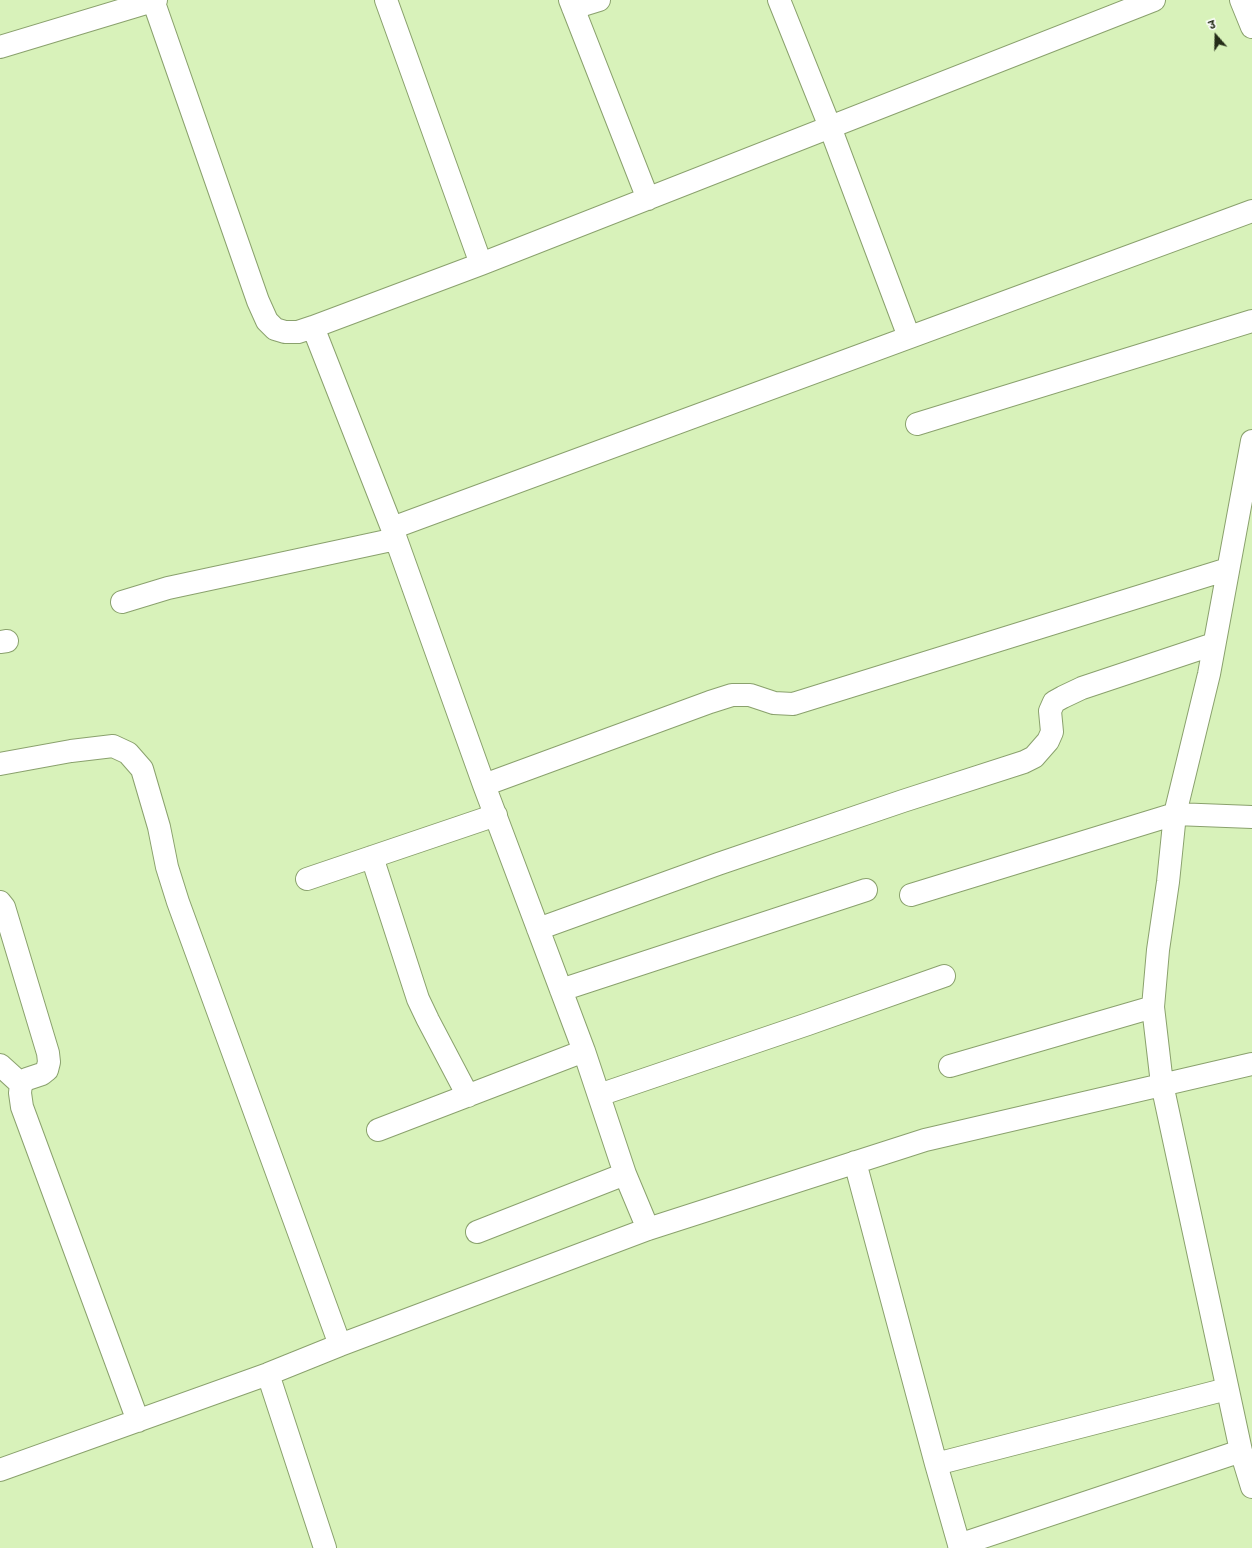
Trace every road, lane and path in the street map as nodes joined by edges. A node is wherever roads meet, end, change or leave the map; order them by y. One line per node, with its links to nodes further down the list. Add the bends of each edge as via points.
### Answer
1 (154, 0): 9 (street); 15 (street, via 267,321 275,329 285,332 298,332)
2 (386, 0): 13 (street)
3 (599, 0): 7 (street)
4 (1154, 0): 10 (street)
5 (1241, 0): 8 (street)
6 (787, 2): 10 (street)
7 (572, 4): 11 (street)
8 (1252, 27)
9 (0, 47)
10 (830, 127): 11 (street); 16 (street)
11 (648, 199): 13 (street)
12 (1252, 211): 16 (street)
13 (481, 264): 15 (street)
14 (1252, 321): 17 (street)
15 (313, 327): 19 (street)
16 (909, 338): 19 (street)
17 (917, 424)
18 (1252, 441): 20 (street)
19 (394, 534): 21 (street); 24 (street)
20 (1228, 569): 22 (street); 24 (street, via 792,704 774,703 750,695 732,695)
21 (122, 602)
22 (1214, 644): 26 (street); 33 (street, via 1082,688 1054,702 1050,711 1052,732 1048,741 1034,757 1024,762 718,864)
23 (0, 764): 50 (street, via 112,746 128,753 142,769 178,902)
24 (484, 785): 25 (street)
25 (496, 814): 28 (street); 33 (street)
26 (1175, 814): 27 (street); 31 (street); 36 (street)
27 (1252, 817)
28 (372, 857): 29 (street); 44 (street, via 418,999)
29 (307, 879)
30 (866, 890): 35 (street)
31 (911, 895)
32 (0, 902): 41 (street, via 4,907 48,1053 47,1070 26,1079)
33 (538, 929): 35 (street)
34 (944, 976): 43 (street)
35 (561, 990): 37 (street)
36 (1153, 1007): 40 (street); 42 (street)
37 (584, 1051): 43 (street); 44 (street)
38 (1252, 1064): 42 (street)
39 (0, 1065): 41 (street)
40 (950, 1066)
41 (21, 1084): 53 (street, via 22,1107)
42 (1162, 1084): 46 (street, via 925,1140); 52 (street)
43 (599, 1095): 47 (street)
44 (468, 1096): 45 (street)
45 (378, 1130)
46 (855, 1162): 48 (street); 55 (street)
47 (625, 1174): 48 (street); 49 (street)
48 (648, 1229): 50 (street)
49 (477, 1232)
50 (340, 1345): 51 (street)
51 (268, 1374): 53 (street); 59 (street)
52 (1227, 1389): 54 (street); 55 (street)
53 (138, 1421): 56 (street)
54 (1241, 1451): 57 (street); 58 (street)
55 (936, 1464): 58 (street)
56 (0, 1470)
57 (1252, 1487)
58 (960, 1547)
59 (325, 1548)

